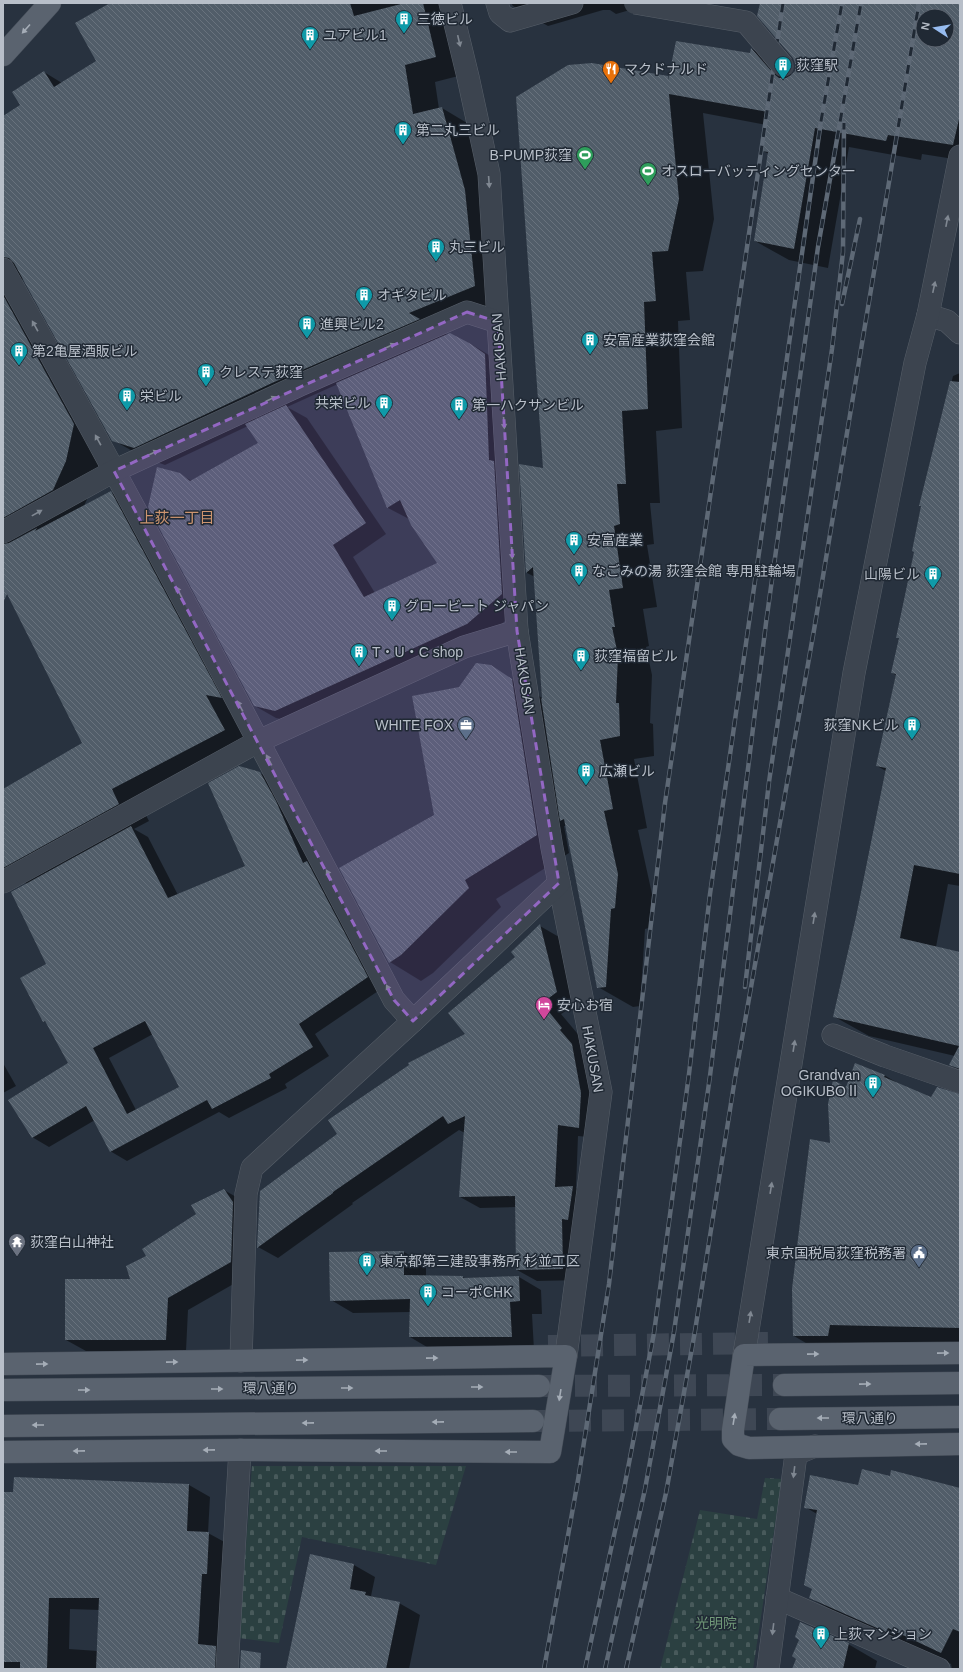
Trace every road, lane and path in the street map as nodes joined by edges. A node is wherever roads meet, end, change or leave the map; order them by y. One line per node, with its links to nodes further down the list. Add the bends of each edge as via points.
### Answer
1 (50, 3): 7 (main road, one-way to 7)
2 (450, 3): 12 (street, HAKUSAN, one-way to 12, via 489,174)
3 (497, 3): 5 (street, via 500,13 510,21)
4 (635, 3): 6 (street, bridge)
5 (552, 6)
6 (710, 9): 8 (street, bridge, via 746,22)
7 (3, 55)
8 (783, 66)
9 (960, 156): 11 (street, one-way to 9)
10 (3, 269): 14 (street, one-way to 10)
11 (928, 315): 13 (street, via 948,321); 24 (street, one-way to 11, via 854,673 915,363)
12 (498, 322): 14 (street, one-way to 12, via 300,385 467,312); 16 (street, HAKUSAN, one-way to 16)
13 (960, 333)
14 (114, 471): 15 (street, one-way to 14); 17 (street, one-way to 14)
15 (3, 532)
16 (517, 632): 17 (street, via 464,647); 19 (street, HAKUSAN)
17 (259, 741): 18 (street); 20 (street, one-way to 17, via 394,1000)
18 (3, 882)
19 (559, 883): 20 (street); 25 (street, HAKUSAN, via 601,1092)
20 (413, 1021): 26 (street, via 252,1168 246,1194)
21 (833, 1035): 22 (street)
22 (960, 1082)
23 (960, 1353): 24 (main road, one-way to 23)
24 (744, 1355): 37 (main road, one-way to 24, via 749,1448 739,1445 733,1439)
25 (566, 1356): 26 (main road, one-way to 25); 38 (main road, one-way to 38, via 550,1452)
26 (241, 1361): 27 (main road, one-way to 26)
27 (3, 1364)
28 (960, 1383): 29 (main road, one-way to 28)
29 (784, 1385)
30 (539, 1386): 31 (main road, 環八通り, one-way to 30)
31 (3, 1390)
32 (960, 1417): 33 (main road, 環八通り, one-way to 33)
33 (780, 1419)
34 (533, 1421): 35 (main road, one-way to 35)
35 (3, 1426)
36 (960, 1444): 37 (main road, one-way to 37)
37 (815, 1446): 40 (street, one-way to 40, via 796,1454)
38 (240, 1450): 39 (main road, one-way to 39); 41 (street)
39 (3, 1452)
40 (777, 1598): 42 (street, one-way to 42); 43 (street)
41 (227, 1669)
42 (768, 1669)
43 (939, 1669)

